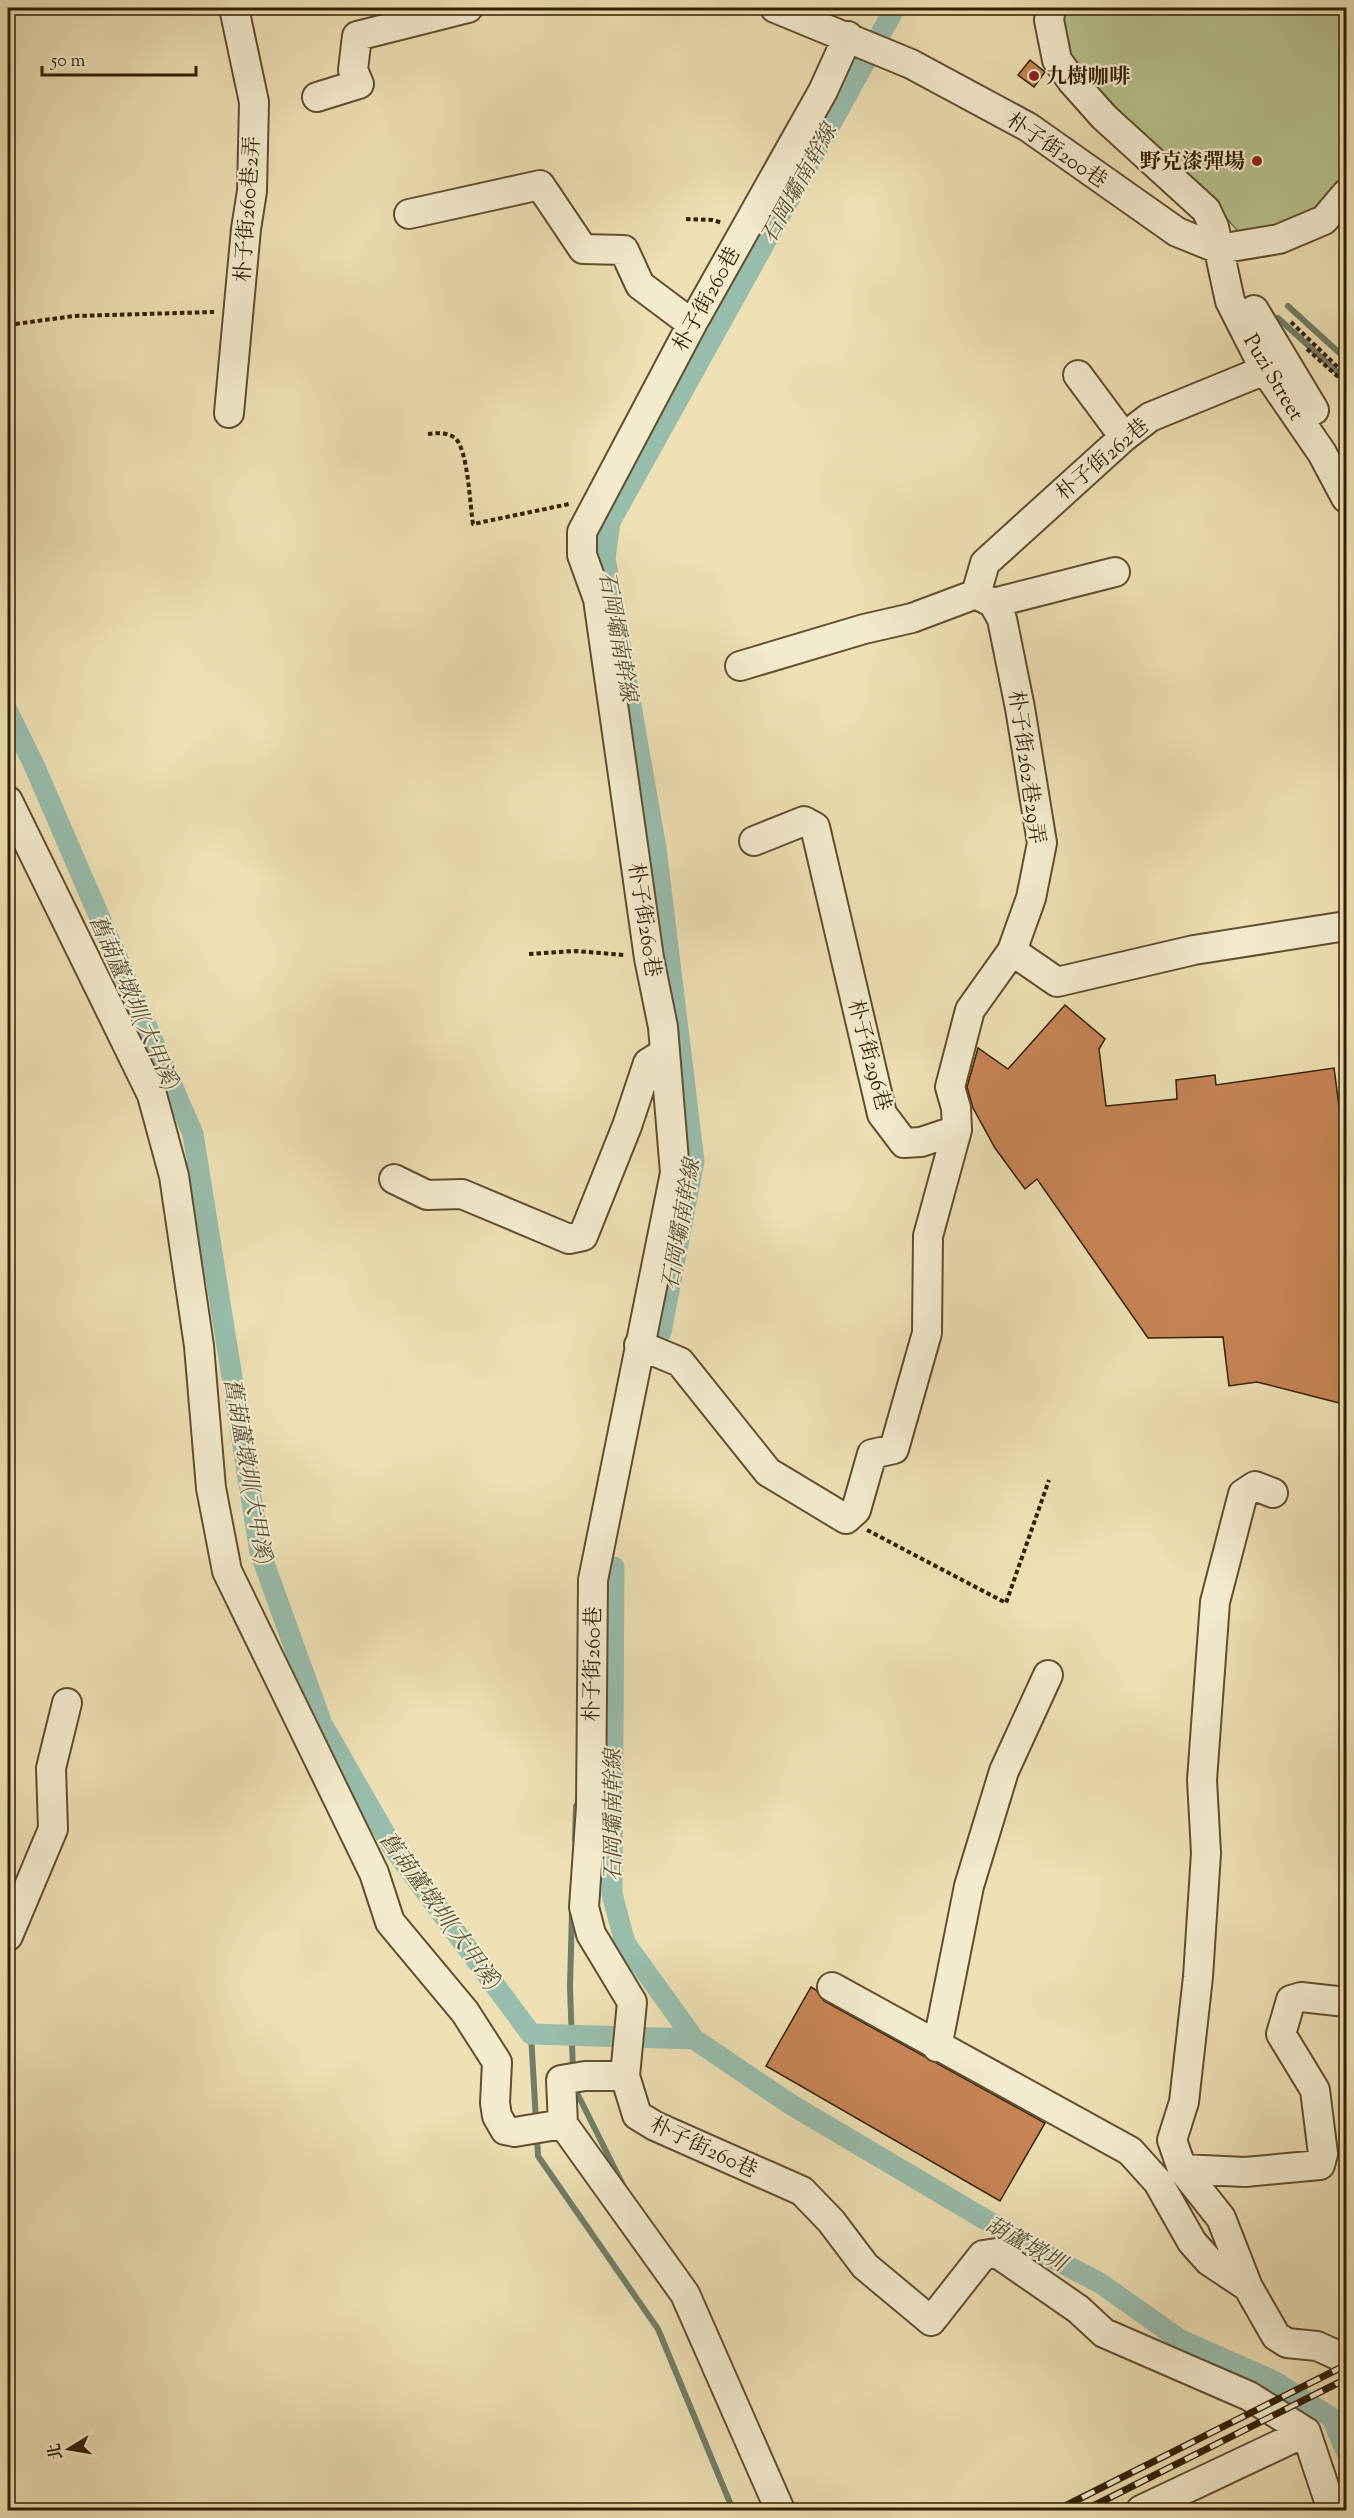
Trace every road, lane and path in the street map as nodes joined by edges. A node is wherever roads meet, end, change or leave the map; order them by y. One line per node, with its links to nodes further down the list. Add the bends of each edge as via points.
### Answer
1 (234, 8): 12 (street, 朴子街260巷2弄, via 254,102 252,191)
2 (468, 8): 6 (street, via 357,36 353,70 359,84)
3 (775, 8): 5 (street, 朴子街200巷)
4 (1051, 8): 11 (street, Puzi Street, via 1049,20 1057,60 1104,117 1206,210)
5 (848, 36): 10 (street, 朴子街260巷, via 823,91); 11 (street, 朴子街200巷, via 893,55 1028,127 1177,232)
6 (317, 97)
7 (1347, 194): 11 (street, via 1324,220 1315,224 1279,239)
8 (409, 214): 13 (street, via 540,185 584,249 624,250 640,285)
9 (686, 219): 10 (path, via 712,220)
10 (743, 230): 13 (street, 朴子街260巷)
11 (1219, 249): 15 (street, Puzi Street, via 1230,301); 20 (street, Puzi Street)
12 (239, 311): 14 (path, via 74,316); 17 (street, 朴子街260巷2弄)
13 (692, 324): 21 (street, 朴子街260巷)
14 (8, 325)
15 (1265, 370): 19 (street, 朴子街262巷, via 1150,417); 22 (street, Puzi Street, via 1322,453)
16 (1078, 375): 19 (street)
17 (229, 413)
18 (428, 434): 21 (path, via 441,432 454,438 462,448 473,524)
19 (1124, 437): 24 (street, 朴子街262巷, via 985,563)
20 (1347, 471)
21 (599, 498): 31 (street, 朴子街260巷, via 582,532 582,555 598,599)
22 (1347, 498)
23 (1115, 572): 24 (street)
24 (985, 599): 25 (street); 29 (street, 朴子街262巷29弄, via 1002,619 1042,843 1031,898)
25 (740, 666)
26 (8, 801): 46 (street, via 153,1095 174,1176 199,1346 211,1488 227,1571 374,1873 390,1922 465,2012 498,2062 495,2103 505,2130 515,2132)
27 (754, 841): 33 (street, 朴子街296巷, via 804,821 815,827 882,1114 904,1143 921,1142)
28 (1347, 926): 29 (street, via 1194,950 1057,982)
29 (1012, 951): 33 (street, via 970,1010 950,1087)
30 (529, 954): 31 (path, via 576,951)
31 (649, 957): 32 (street, 朴子街260巷, via 663,1027)
32 (664, 1053): 34 (street, via 648,1063 583,1236 569,1239 462,1194 427,1195); 35 (street, 朴子街260巷, via 675,1173)
33 (957, 1130): 38 (street, via 928,1236 927,1333 894,1449 872,1454 856,1510)
34 (394, 1179)
35 (639, 1345): 38 (street, via 680,1362 768,1472); 45 (street, 朴子街260巷, via 593,1580 591,1807 584,1907 591,1934 632,2002)
36 (1049, 1480): 38 (path, via 1006,1603)
37 (1273, 1492): 47 (street, via 1255,1486 1243,1494 1215,1602 1202,1780 1206,1853 1198,1977 1184,2102 1172,2140)
38 (846, 1519)
39 (1048, 1675): 44 (street, via 1004,1771 969,1886)
40 (67, 1703): 41 (street, via 51,1768 53,1829)
41 (8, 1936)
42 (832, 1987): 44 (street)
43 (1347, 2002): 47 (street, via 1301,1997 1291,2000 1281,2034 1315,2090 1323,2154 1320,2165 1245,2172)
44 (937, 2047): 48 (street, via 1130,2151 1158,2182 1192,2242 1209,2261)
45 (625, 2076): 46 (street, via 561,2080); 50 (street, 朴子街260巷, via 637,2115 802,2191 865,2266 931,2321 983,2255 997,2253 1078,2309 1104,2332 1249,2396)
46 (563, 2124): 51 (street, via 685,2294)
47 (1182, 2169): 48 (street, via 1221,2218)
48 (1248, 2287): 49 (street, via 1276,2336 1287,2343 1317,2346)
49 (1347, 2359)
50 (1306, 2432): 52 (street); 53 (street)
51 (780, 2511)
52 (1141, 2511)
53 (1332, 2511)

